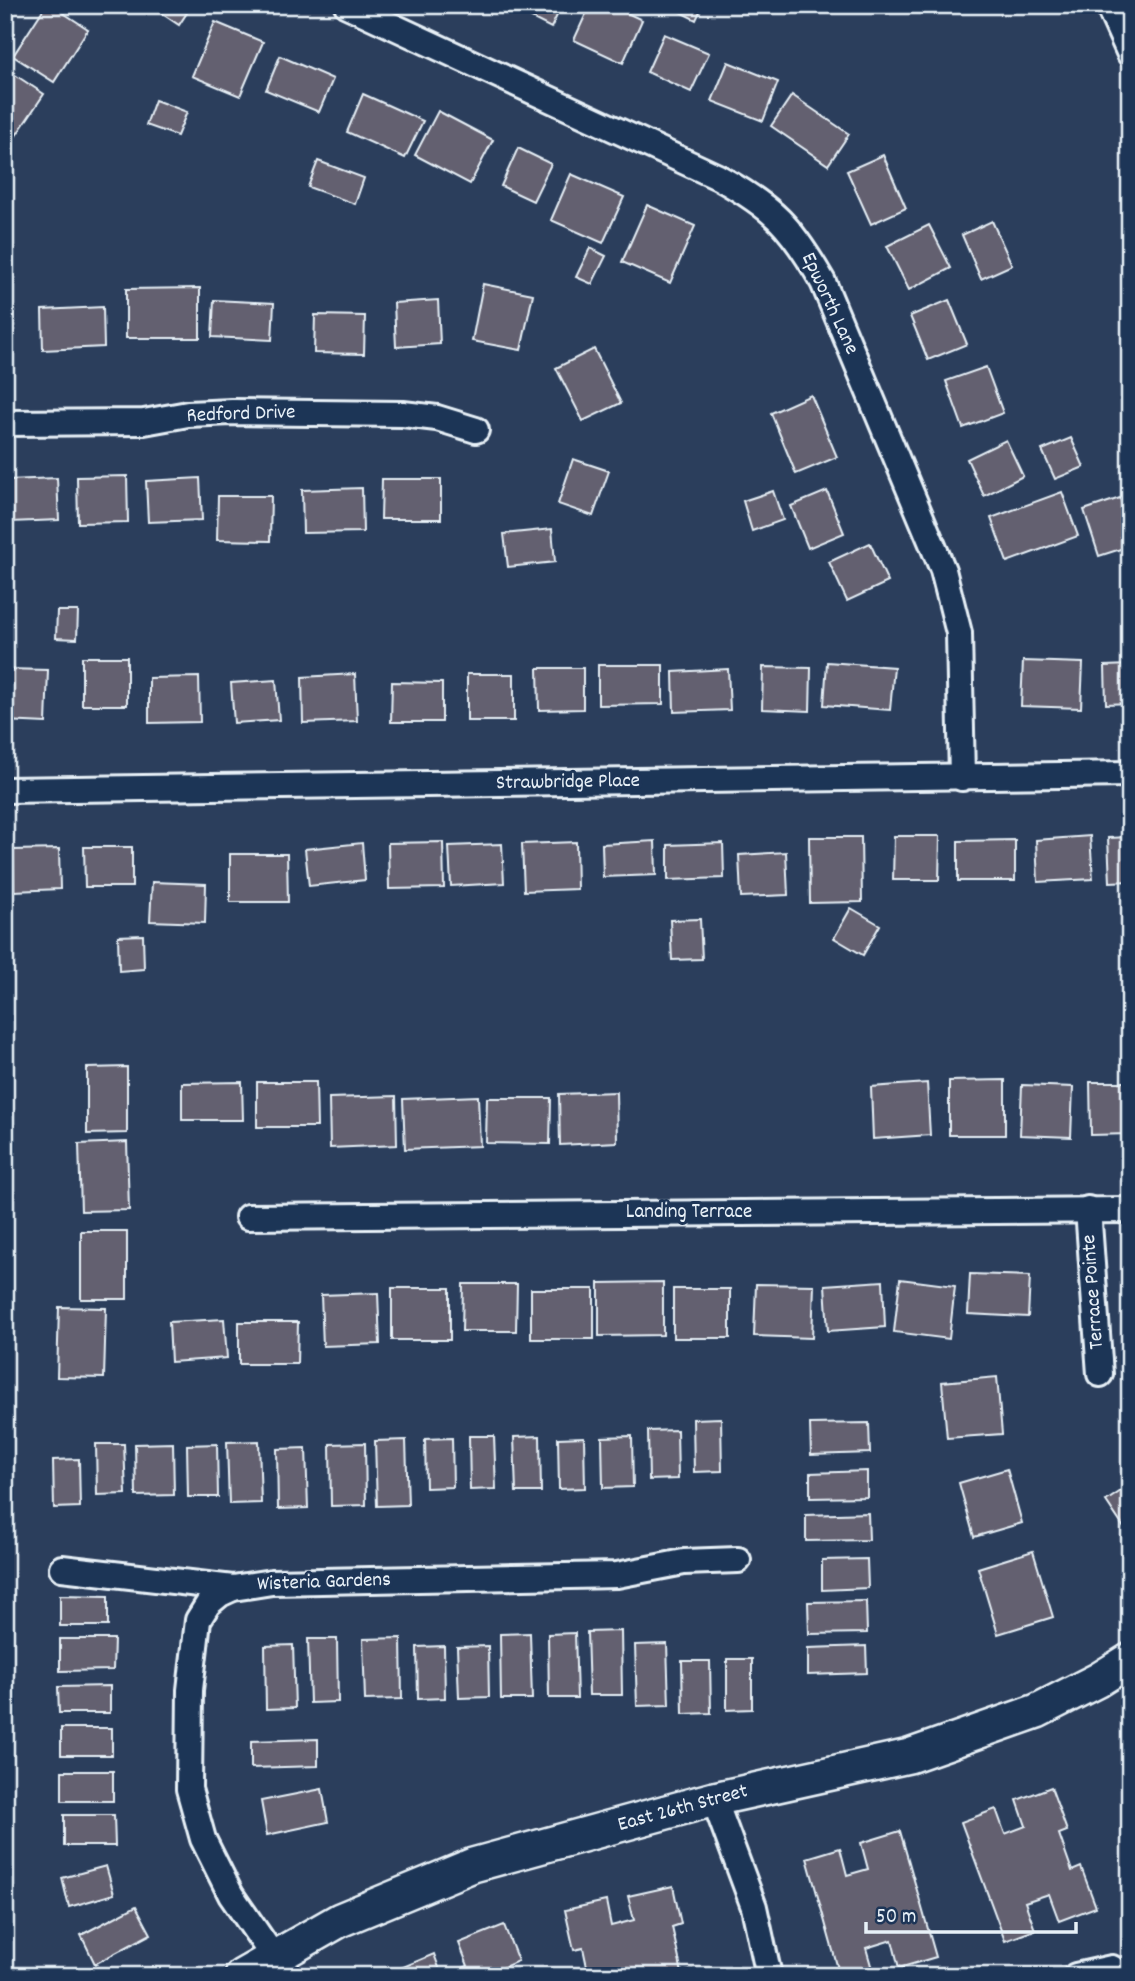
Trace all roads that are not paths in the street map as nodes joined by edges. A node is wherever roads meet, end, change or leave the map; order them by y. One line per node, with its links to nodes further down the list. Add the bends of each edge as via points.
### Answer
1 (347, 5): 7 (street, Epworth Lane, via 718,177 753,197 797,239 823,282 943,570 959,634)
2 (1108, 5): 3 (street)
3 (1130, 54)
4 (5, 423): 5 (street, Redford Drive, via 144,422 188,414 243,412 402,414)
5 (476, 430)
6 (1130, 774): 7 (street, Strawbridge Place)
7 (962, 778): 8 (street, Strawbridge Place)
8 (5, 790)
9 (1088, 1209): 10 (street, Landing Terrace); 11 (street, Landing Terrace); 12 (street, Terrace Pointe)
10 (1130, 1210)
11 (247, 1217)
12 (1100, 1374)
13 (738, 1560): 15 (street, Wisteria Gardens, via 684,1562 617,1575 272,1582)
14 (62, 1568): 15 (street)
15 (233, 1588): 18 (street, Wisteria Gardens, via 208,1604 198,1620 190,1690 189,1789 203,1839 230,1895)
16 (1130, 1660): 17 (street, East 26th Street, via 1037,1711 909,1756)
17 (714, 1799): 18 (street, East 26th Street, via 473,1865 340,1920); 21 (street, via 754,1907)
18 (273, 1956): 20 (street, East 26th Street)
19 (1112, 1968): 22 (street)
20 (242, 1976)
21 (769, 1976)
22 (1076, 1976)

